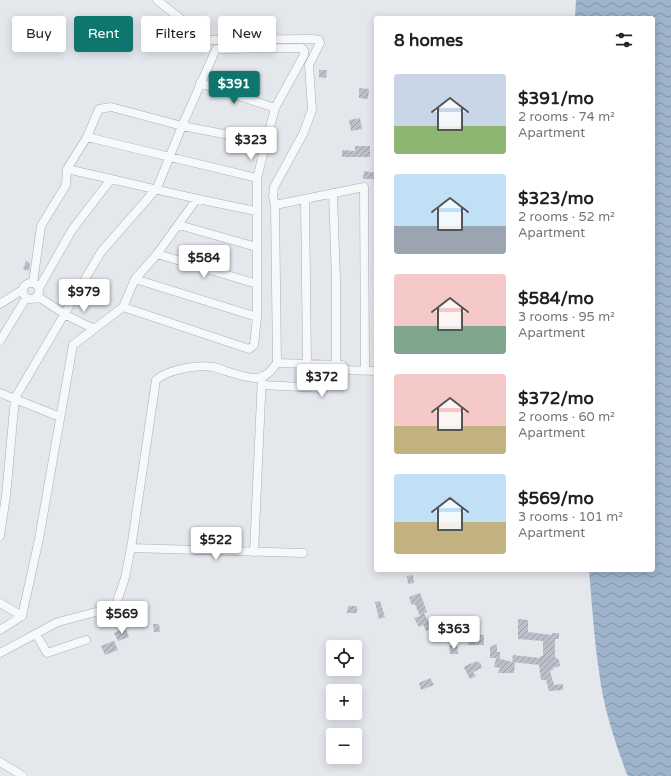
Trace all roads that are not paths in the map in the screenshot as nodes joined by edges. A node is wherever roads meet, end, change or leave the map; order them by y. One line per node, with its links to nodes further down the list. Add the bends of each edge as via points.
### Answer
1 (157, 0): 15 (street, via 210,40 319,40 310,65 312,110 303,134 274,187)
2 (200, 83): 3 (street); 3 (street, via 216,49 302,48 304,55); 4 (street)
3 (275, 108): 6 (street)
4 (182, 126): 5 (street, via 103,107 99,109); 6 (street); 7 (street)
5 (87, 137): 7 (street); 8 (street)
6 (266, 142): 9 (street)
7 (170, 156): 9 (street); 11 (street)
8 (66, 169): 10 (street); 22 (street, via 66,185 39,232)
9 (257, 178): 16 (street)
10 (111, 179): 11 (street); 22 (street, via 72,230)
11 (157, 188): 14 (street); 26 (street, via 101,252)
12 (333, 194): 13 (street); 32 (street); 33 (street, via 364,187)
13 (305, 199): 15 (street); 31 (street)
14 (196, 200): 16 (street); 17 (street)
15 (275, 205): 30 (street)
16 (256, 211): 18 (street)
17 (179, 224): 18 (street); 19 (street)
18 (256, 247): 21 (street)
19 (157, 254): 20 (street); 21 (street)
20 (135, 279): 25 (street); 27 (street)
21 (257, 284): 27 (street)
22 (36, 289): 23 (street, via 32,299); 23 (street, via 27,283); 26 (street)
23 (24, 294): 24 (street); 29 (street)
24 (0, 304)
25 (123, 307): 27 (street, via 249,349 254,345); 28 (street)
26 (66, 315): 28 (street); 39 (street)
27 (257, 317)
28 (94, 329): 40 (street, via 73,345)
29 (0, 341)
30 (277, 363): 31 (street); 36 (street)
31 (307, 364): 32 (street)
32 (336, 365): 33 (street)
33 (365, 366): 34 (street)
34 (374, 368)
35 (374, 369): 37 (street, via 343,370 320,388)
36 (262, 376): 37 (street); 42 (street, via 258,378 211,366 162,374 156,380)
37 (262, 385): 43 (street)
38 (0, 393): 39 (street)
39 (15, 398): 40 (street); 41 (street)
40 (60, 417): 46 (street, via 39,539)
41 (0, 536)
42 (131, 548): 43 (street); 48 (street, via 125,578 115,607 58,622)
43 (254, 552): 44 (street)
44 (302, 553)
45 (0, 603): 46 (street)
46 (22, 616): 47 (street)
47 (0, 630)
48 (36, 634): 49 (street, via 47,653); 50 (street)
49 (86, 640)
50 (0, 653)
51 (0, 762): 52 (street)
52 (23, 776)

